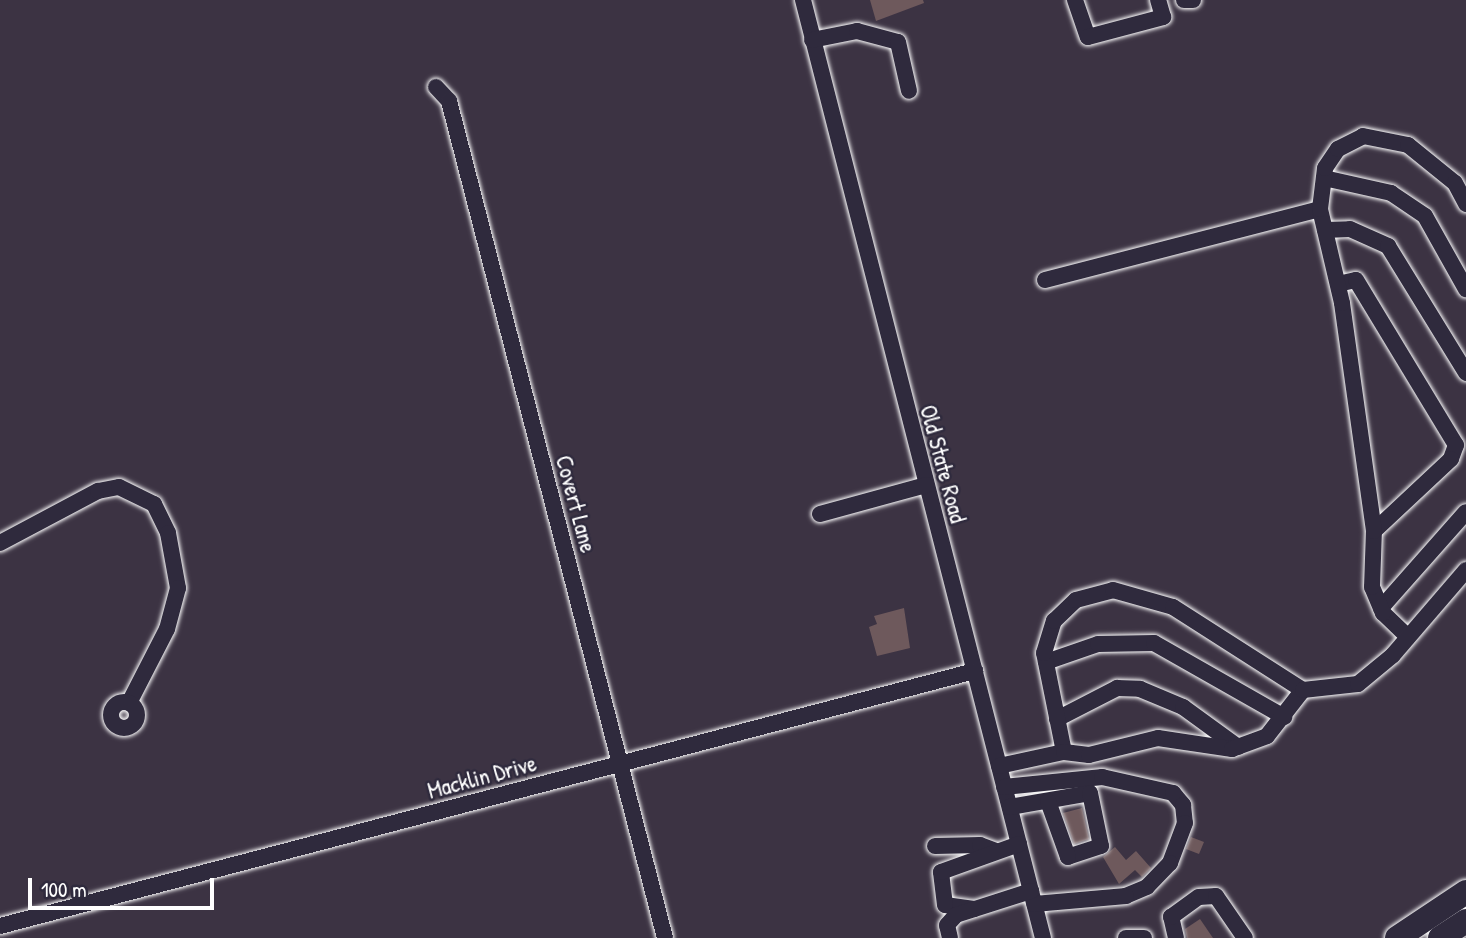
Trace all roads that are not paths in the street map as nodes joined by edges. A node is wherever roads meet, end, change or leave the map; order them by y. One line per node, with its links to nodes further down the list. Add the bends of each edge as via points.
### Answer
1 (803, 0): 6 (street, Old State Road)
2 (1075, 0): 3 (street, via 1088,37 1163,17)
3 (1158, 0)
4 (1184, 0): 5 (street)
5 (1194, 0)
6 (812, 40): 8 (street, via 857,31 898,42); 17 (street, Old State Road)
7 (436, 87): 33 (street, Covert Lane, via 449,101)
8 (909, 91)
9 (1324, 178): 10 (street, via 1338,149 1363,136 1408,145 1455,183); 11 (street); 15 (street, via 1391,193 1425,216)
10 (1466, 204)
11 (1320, 209): 12 (street); 13 (street)
12 (1325, 230): 14 (street); 16 (street, via 1350,229 1388,246)
13 (1045, 280)
14 (1338, 284): 20 (street); 20 (street, via 1356,280 1456,445 1451,459)
15 (1466, 289)
16 (1466, 373)
17 (926, 485): 19 (street); 26 (street, Old State Road)
18 (1466, 512): 23 (street)
19 (820, 514)
20 (1374, 531): 23 (street, via 1373,587)
21 (0, 543): 28 (street, via 98,491 119,487 154,504 169,533 178,588 167,629)
22 (1466, 570): 24 (street)
23 (1381, 608): 24 (street)
24 (1408, 637): 27 (street, via 1358,684)
25 (1046, 663): 27 (street, via 1054,621 1076,600 1113,590 1173,607); 29 (street, via 1098,644 1154,643); 30 (street)
26 (975, 671): 33 (street, Macklin Drive); 34 (street, Old State Road)
27 (1303, 690): 29 (street)
28 (130, 704)
29 (1284, 717): 31 (street, via 1268,736)
30 (1057, 719): 31 (street, via 1117,688 1140,689 1183,707); 32 (street)
31 (1238, 747): 32 (street, via 1158,738 1089,755)
32 (1064, 752): 34 (street)
33 (623, 764): 45 (street, Macklin Drive); 47 (street, Covert Lane)
34 (999, 766): 35 (street, Old State Road)
35 (1004, 787): 37 (street, Old State Road); 42 (street, via 1102,777 1173,793 1183,806 1185,823 1170,863 1147,887 1126,896)
36 (1048, 801): 37 (street)
37 (1010, 807): 38 (street, Old State Road)
38 (1019, 844): 40 (street); 42 (street, Old State Road)
39 (935, 846): 40 (street, via 980,845)
40 (996, 851): 43 (street, via 946,868 938,879 945,905)
41 (1466, 892): 53 (highway)
42 (1033, 897): 43 (street); 46 (street, Old State Road)
43 (974, 909): 48 (street, via 949,921)
44 (1466, 921): 54 (highway)
45 (0, 926)
46 (1040, 937)
47 (665, 938)
48 (950, 938)
49 (1126, 938): 50 (street)
50 (1144, 938)
51 (1176, 938): 52 (street, via 1171,917 1199,897 1216,895)
52 (1245, 938)
53 (1397, 938)
54 (1440, 938)

